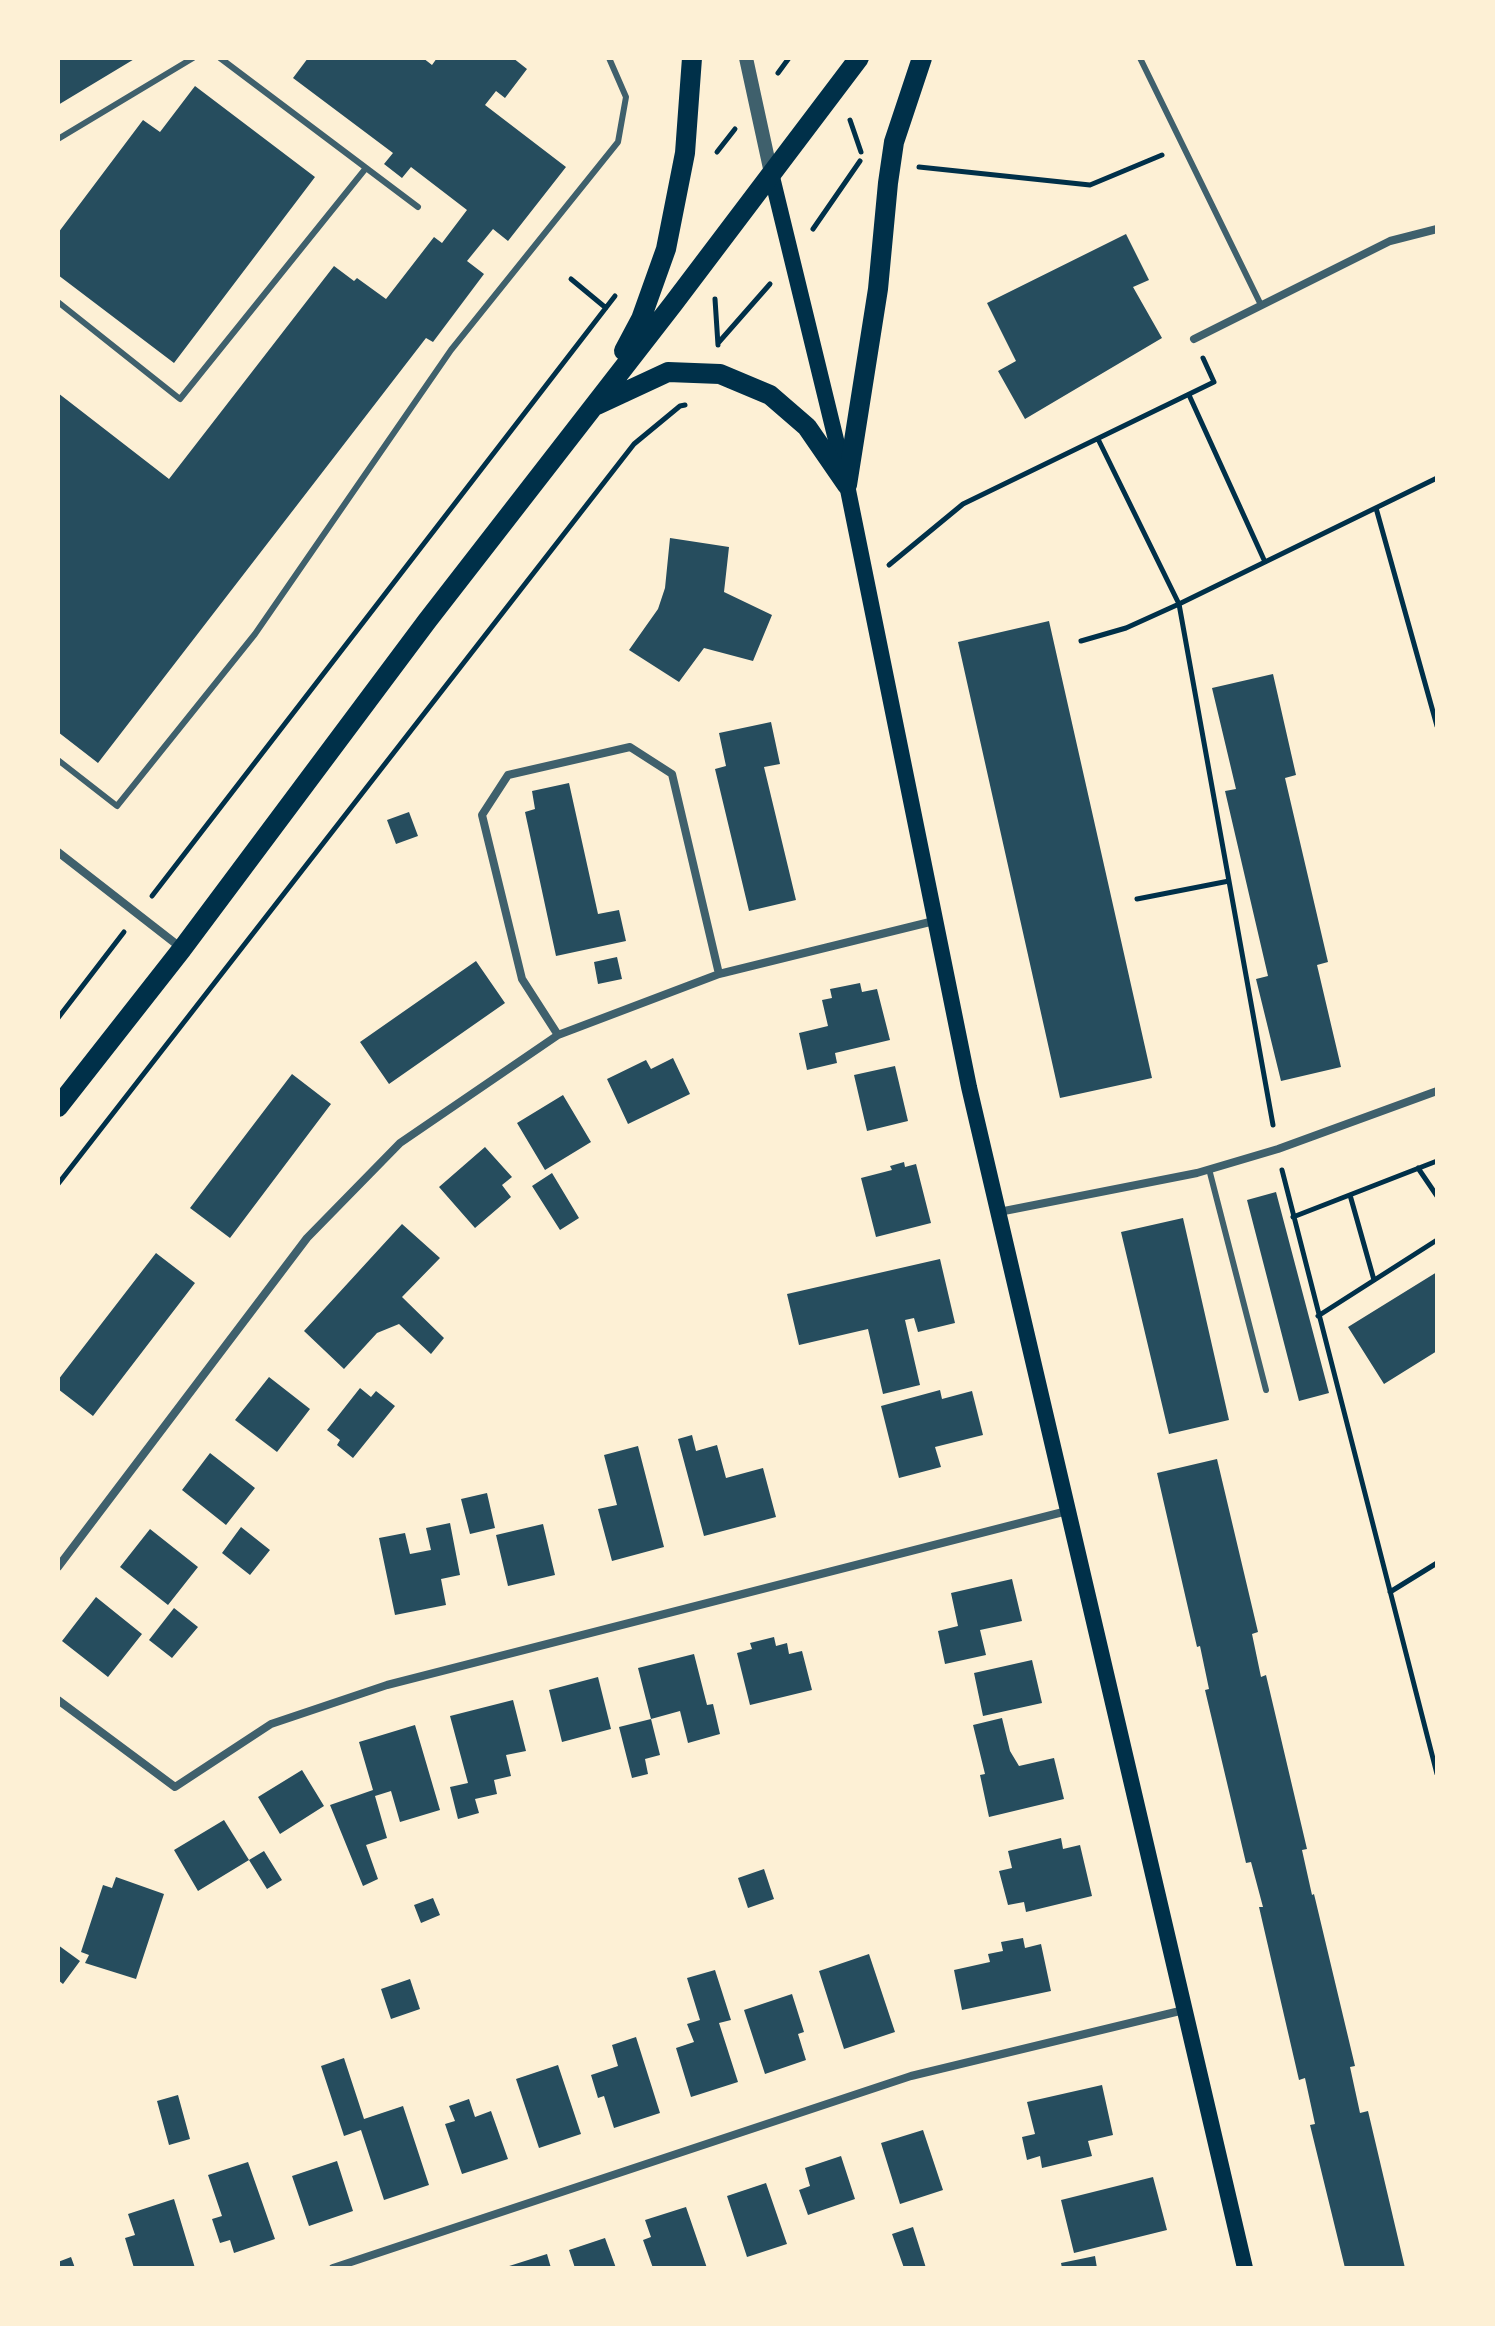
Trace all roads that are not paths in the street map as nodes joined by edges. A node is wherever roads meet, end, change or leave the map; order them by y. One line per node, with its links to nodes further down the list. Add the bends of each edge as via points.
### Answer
1 (193, 58): 9 (lane)
2 (220, 58): 10 (lane)
3 (609, 58): 19 (lane, via 626,97 618,142 451,350 255,634 117,806)
4 (692, 58): 17 (main road, via 685,153 666,249 641,319)
5 (746, 58): 11 (street)
6 (859, 58): 11 (main road)
7 (922, 58): 18 (main road, via 894,142 878,289)
8 (1140, 58): 15 (lane)
9 (58, 139)
10 (366, 168): 12 (lane); 14 (lane, via 180,399)
11 (771, 173): 17 (main road); 18 (main road)
12 (418, 207)
13 (1437, 229): 15 (street, via 1390,241)
14 (58, 302)
15 (1261, 305): 16 (street)
16 (1194, 339)
17 (593, 407): 18 (main road, via 668,372 720,374 780,403 807,427); 22 (main road)
18 (847, 485): 21 (main road)
19 (58, 760)
20 (58, 852): 22 (street)
21 (934, 921): 23 (street); 28 (main road)
22 (182, 949): 26 (main road)
23 (719, 974): 24 (street); 24 (street, via 672,774 630,747 508,775 482,815 522,979)
24 (558, 1035): 31 (street, via 400,1143 307,1238)
25 (1437, 1091): 27 (street)
26 (58, 1107)
27 (1209, 1169): 28 (street); 29 (lane)
28 (998, 1212): 30 (main road)
29 (1266, 1390)
30 (1067, 1511): 32 (street, via 387,1685 271,1724 175,1787); 33 (main road)
31 (58, 1567)
32 (58, 1700)
33 (1184, 2010): 34 (street, via 911,2076); 35 (main road)
34 (333, 2268)
35 (1245, 2268)

